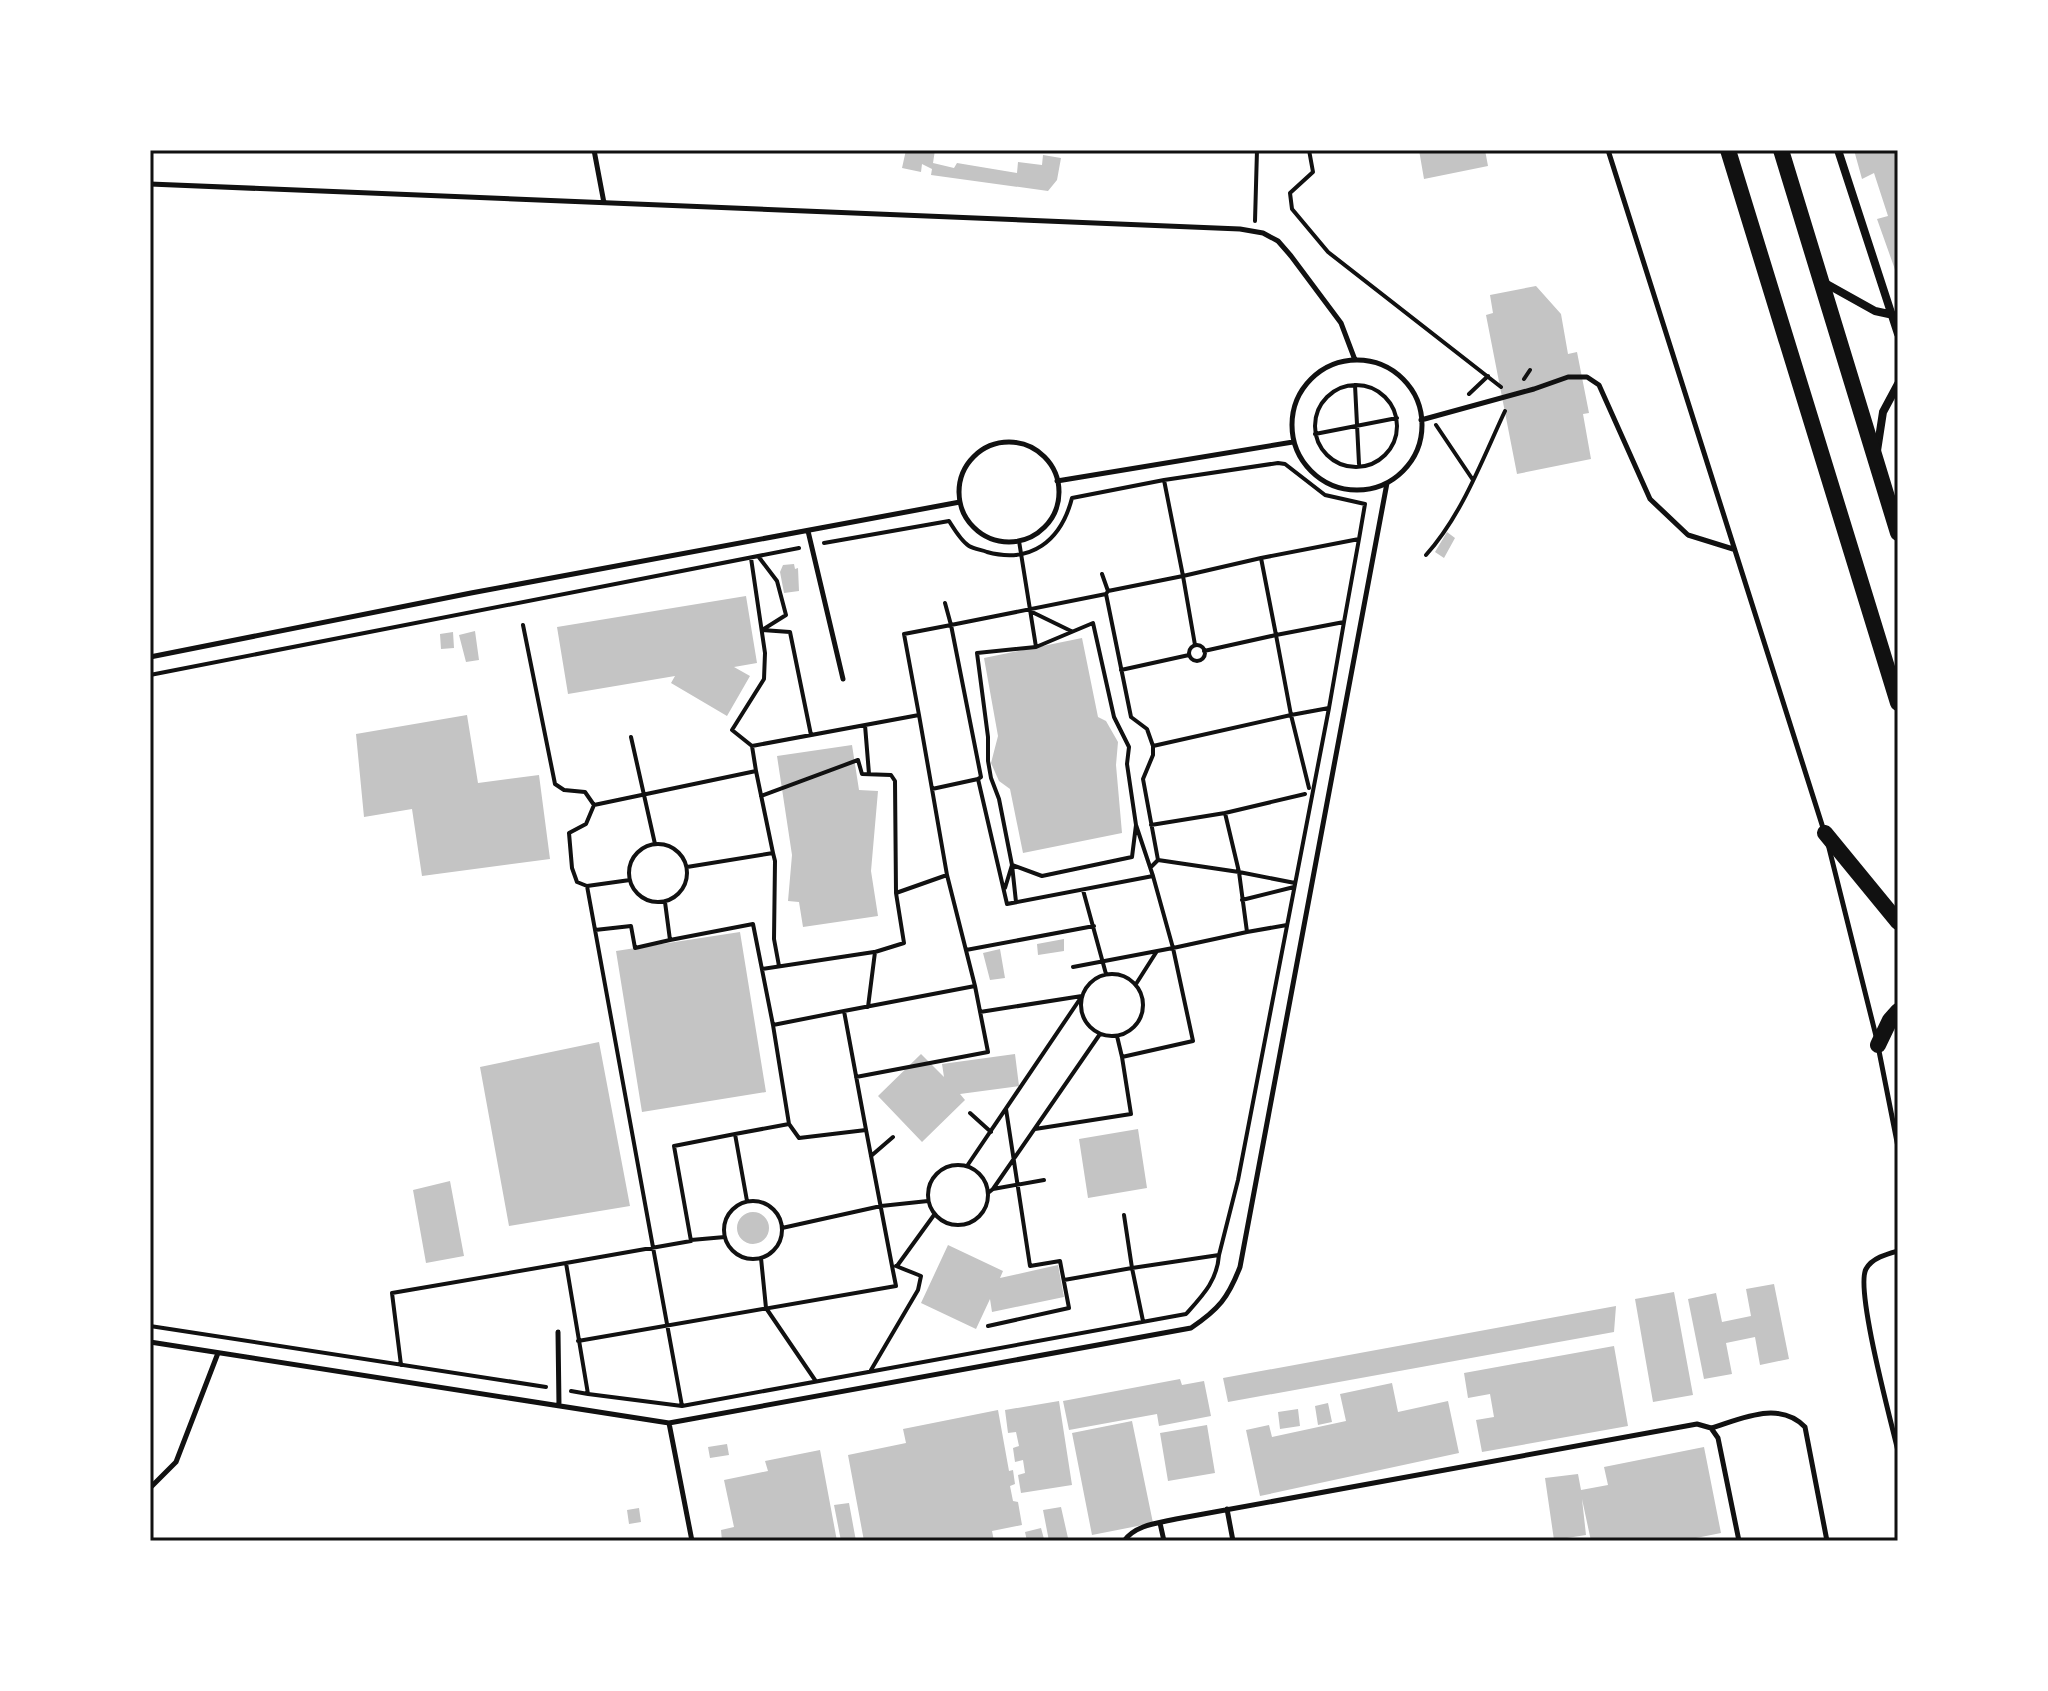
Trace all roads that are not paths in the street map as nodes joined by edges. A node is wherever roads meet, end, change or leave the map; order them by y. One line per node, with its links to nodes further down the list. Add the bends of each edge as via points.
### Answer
1 (594, 150): 7 (lane)
2 (1608, 150): 21 (lane)
3 (1728, 150): 24 (highway)
4 (1781, 150): 8 (highway)
5 (1838, 150): 9 (street)
6 (150, 184): 7 (lane)
7 (604, 203): 11 (lane, via 1263,233 1291,256 1341,323)
8 (1822, 281): 9 (street); 15 (highway)
9 (1894, 316): 10 (street)
10 (1898, 334)
11 (1355, 360): 13 (lane, via 1384,366 1407,384); 14 (lane, via 1327,368 1304,386 1291,423)
12 (1898, 384): 15 (street, via 1883,412)
13 (1421, 420): 17 (lane, via 1414,457); 21 (lane, via 1568,377 1587,377 1599,385 1650,499 1688,535)
14 (1294, 442): 16 (lane); 17 (lane, via 1308,468 1330,485 1359,490)
15 (1876, 460): 20 (highway)
16 (1057, 481): 18 (lane, via 1045,459 1024,444 990,445 964,468); 18 (lane, via 1058,497 1046,525 1019,541 988,538 965,517)
17 (1387, 483): 35 (lane, via 1240,1267 1229,1296 1191,1328)
18 (960, 502): 19 (lane)
19 (808, 531): 22 (lane); 23 (lane)
20 (1898, 533)
21 (1733, 549): 25 (lane)
22 (150, 657)
23 (843, 679)
24 (1898, 703)
25 (1825, 833): 26 (highway); 28 (lane)
26 (1898, 922)
27 (1898, 1011): 28 (highway)
28 (1878, 1045): 29 (lane)
29 (1898, 1147)
30 (1898, 1251): 37 (lane, via 1873,1260 1863,1281)
31 (558, 1332): 34 (lane)
32 (150, 1342): 33 (lane)
33 (218, 1353): 34 (lane); 38 (lane, via 176,1462)
34 (559, 1406): 35 (lane)
35 (669, 1423): 41 (lane)
36 (1711, 1428): 39 (lane, via 1679,1427); 45 (lane, via 1718,1438); 46 (lane, via 1766,1411 1798,1419 1805,1427)
37 (1898, 1451)
38 (150, 1488)
39 (1227, 1509): 40 (lane); 44 (lane)
40 (1160, 1523): 42 (lane, via 1141,1527); 43 (lane)
41 (692, 1541)
42 (1124, 1541)
43 (1164, 1541)
44 (1233, 1541)
45 (1739, 1541)
46 (1827, 1541)

